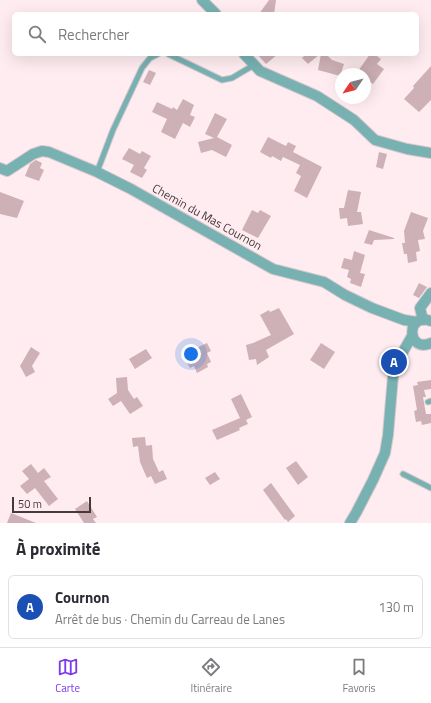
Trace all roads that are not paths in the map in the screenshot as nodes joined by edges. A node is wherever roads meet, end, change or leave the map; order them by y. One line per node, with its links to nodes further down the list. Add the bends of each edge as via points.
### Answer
1 (202, 0): 2 (street)
2 (214, 12)
3 (154, 56): 9 (lane, via 142,68)
4 (172, 56): 6 (lane, via 222,80 232,78)
5 (246, 56): 6 (street)
6 (254, 65): 7 (street, via 260,71 317,96 354,120 375,140)
7 (431, 153)
8 (2, 172): 9 (street, Chemin du Mas Cournon, via 42,151)
9 (97, 172): 11 (street, Chemin du Mas Cournon, via 273,268 324,282 372,308)
10 (431, 293): 12 (street, via 420,308)
11 (404, 320): 12 (street, Chemin du Mas Cournon); 13 (street)
12 (424, 321): 13 (street, via 414,324)
13 (412, 333): 14 (street, via 417,343); 15 (street)
14 (428, 344): 15 (street)
15 (400, 357): 18 (street, via 393,376 385,453 374,480)
16 (403, 474): 17 (lane)
17 (431, 488)
18 (350, 523)

